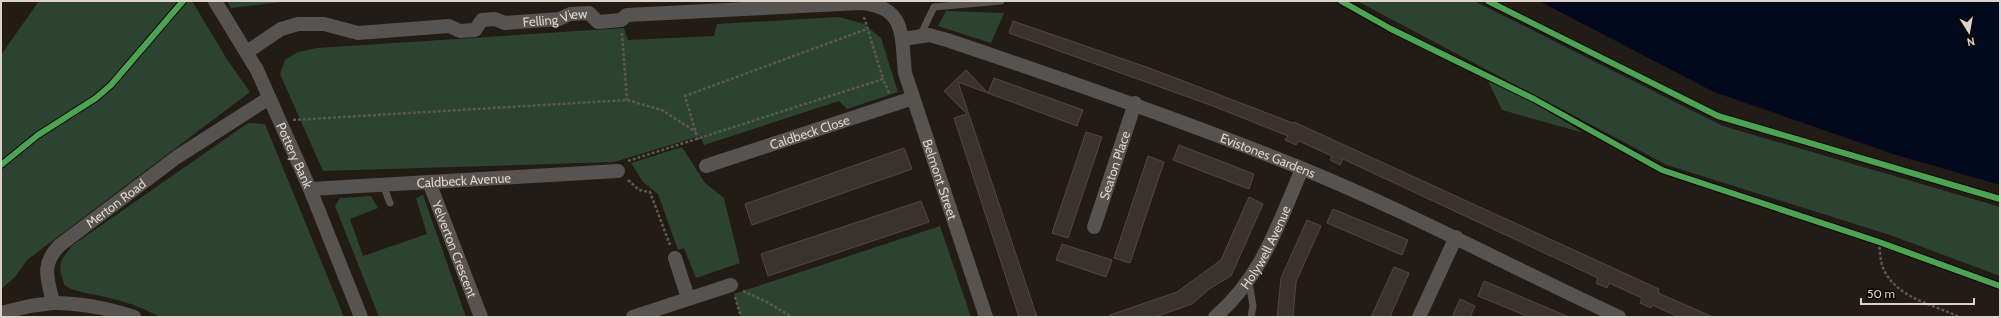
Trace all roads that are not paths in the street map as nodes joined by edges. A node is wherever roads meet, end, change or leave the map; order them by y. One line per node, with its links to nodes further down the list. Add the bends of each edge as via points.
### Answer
1 (215, 1): 6 (street, Pottery Bank)
2 (1001, 1): 4 (lane, via 934,7)
3 (877, 3): 5 (street, Felling View, via 898,24); 6 (street, Felling View, via 627,15 621,20 598,22 589,13 570,14 559,19 513,23 495,19 482,20 475,30 460,31 449,26 358,33 324,24 307,24 281,29)
4 (920, 36): 5 (street, Evistones Gardens); 9 (street, Evistones Gardens, via 929,35 947,40)
5 (904, 39): 8 (street, Belmont Street, via 906,73)
6 (247, 52): 7 (street, Pottery Bank)
7 (269, 98): 15 (street, Pottery Bank); 23 (street, Merton Road, via 177,157 60,245 53,252 47,265)
8 (913, 98): 10 (street, Caldbeck Close); 31 (street, Belmont Street)
9 (1135, 103): 11 (street, Evistones Gardens); 17 (street, Seaton Place)
10 (706, 166)
11 (1302, 169): 18 (street, Evistones Gardens); 20 (street, Holywell Avenue, via 1265,254)
12 (618, 171): 13 (street, Caldbeck Avenue)
13 (429, 182): 14 (street, Caldbeck Avenue); 29 (street, Yelverton Crescent)
14 (383, 185): 15 (street, Caldbeck Avenue); 16 (lane)
15 (310, 190): 28 (street, Pottery Bank)
16 (390, 203)
17 (1094, 227)
18 (1456, 238): 26 (street, Evistones Gardens); 34 (street)
19 (675, 258): 22 (street)
20 (1249, 282): 32 (street, Holywell Avenue); 33 (lane, via 1253,306)
21 (731, 285): 22 (street)
22 (688, 298): 25 (street)
23 (53, 304): 24 (street); 27 (street, via 102,307)
24 (1, 313)
25 (651, 314): 30 (street)
26 (1613, 316)
27 (134, 317)
28 (361, 317)
29 (481, 317)
30 (633, 317)
31 (986, 317)
32 (1214, 317)
33 (1251, 317)
34 (1419, 317)

